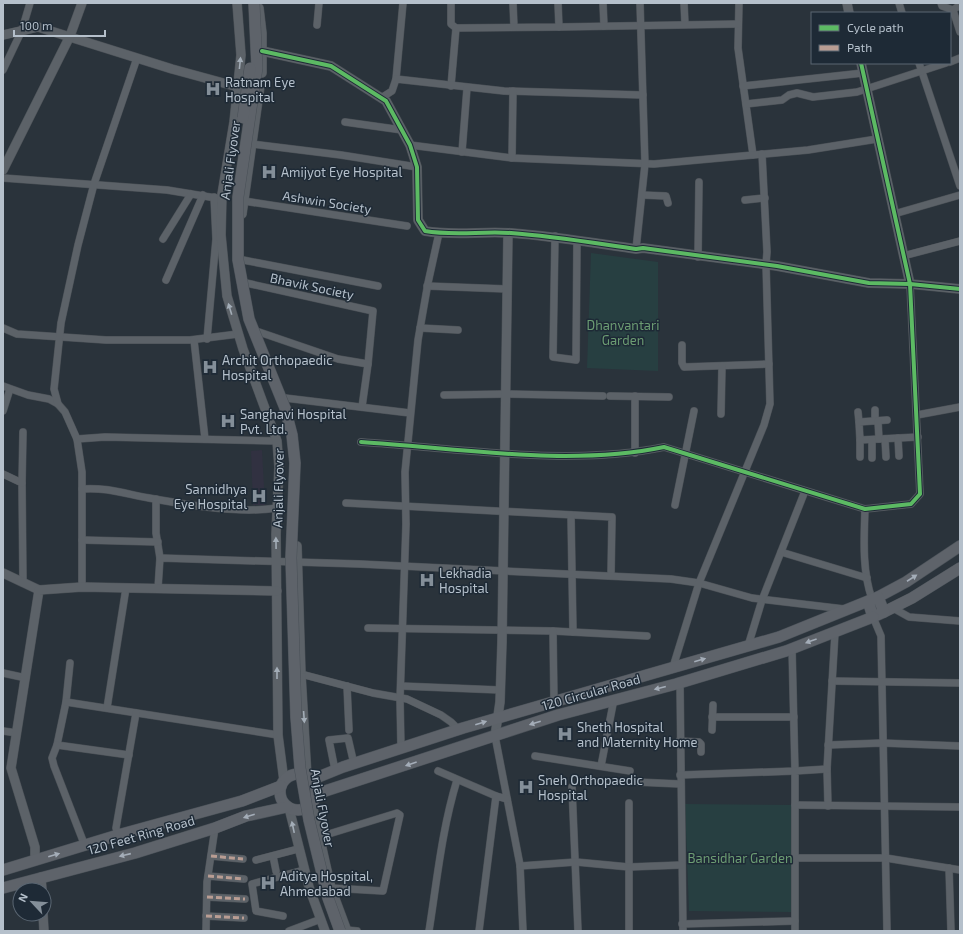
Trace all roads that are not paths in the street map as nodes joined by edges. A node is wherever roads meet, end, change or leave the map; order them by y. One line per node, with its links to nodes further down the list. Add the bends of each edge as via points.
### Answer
1 (30, 3): 27 (street)
2 (82, 3): 30 (street)
3 (237, 3): 42 (street, one-way to 3, via 241,54)
4 (247, 3): 291 (main road, Anjali Flyover, bridge, via 250,67 232,196 231,260 242,322 278,410 285,436 288,463 284,583 291,748 307,842 320,899)
5 (254, 3): 292 (main road, Anjali Flyover, bridge, via 257,68 238,197 238,260 249,319 285,408 292,435 295,463 291,558 300,768 326,892 334,918)
6 (259, 3): 31 (street)
7 (319, 3): 21 (street)
8 (403, 3): 39 (street)
9 (451, 3): 26 (street, via 450,24)
10 (513, 3): 24 (street)
11 (558, 3): 25 (street)
12 (603, 3): 23 (street)
13 (640, 3): 22 (street)
14 (684, 3): 19 (street)
15 (739, 3): 20 (street)
16 (941, 3): 18 (street, via 942,6)
17 (960, 5): 18 (street)
18 (953, 10): 28 (street)
19 (685, 24): 20 (street); 22 (street)
20 (738, 24): 41 (street)
21 (317, 25)
22 (640, 25): 23 (street); 46 (street)
23 (604, 26): 25 (street)
24 (514, 27): 25 (street); 26 (street)
25 (560, 27)
26 (456, 28): 40 (street)
27 (22, 30): 29 (street); 30 (street, via 38,27); 36 (street)
28 (960, 32)
29 (3, 35)
30 (70, 36): 32 (street); 60 (street)
31 (262, 51): 47 (street, via 331,66); 52 (street)
32 (137, 58): 42 (street); 63 (street)
33 (861, 64): 38 (street)
34 (919, 64): 37 (street)
35 (943, 64): 37 (street)
36 (3, 70)
37 (922, 72): 44 (street); 64 (street)
38 (863, 74): 41 (street); 44 (street)
39 (396, 79): 40 (street); 47 (street, via 392,91)
40 (451, 86): 43 (street)
41 (743, 86): 48 (street)
42 (238, 87): 69 (street)
43 (467, 88): 45 (street); 54 (street)
44 (866, 89): 48 (street, via 813,97 797,94 789,95 782,100); 51 (street)
45 (513, 91): 46 (street); 57 (street)
46 (643, 95): 58 (street)
47 (381, 98): 50 (street, via 386,101)
48 (746, 104): 56 (street)
49 (345, 122): 50 (street)
50 (402, 130): 53 (street)
51 (877, 139): 55 (street); 74 (street)
52 (252, 144): 59 (street); 72 (street)
53 (410, 145): 54 (street); 59 (street)
54 (462, 152): 57 (street)
55 (762, 154): 56 (street); 70 (street)
56 (753, 155): 58 (street)
57 (512, 158): 58 (street)
58 (645, 164): 68 (street)
59 (417, 168): 76 (street, via 418,220 425,231)
60 (3, 170)
61 (3, 178): 63 (street)
62 (699, 182): 84 (street)
63 (94, 184): 65 (street); 99 (street, via 78,245)
64 (960, 186)
65 (191, 194): 67 (street); 79 (street)
66 (960, 194): 74 (street)
67 (203, 195): 69 (street); 87 (street)
68 (642, 195): 73 (street, via 666,196); 82 (street)
69 (218, 198): 72 (street); 98 (street, one-way to 69, via 227,296); 100 (street)
70 (765, 198): 71 (street); 86 (street)
71 (745, 200)
72 (244, 201): 75 (street, Ashwin Society); 85 (street)
73 (668, 203)
74 (894, 214): 83 (street)
75 (407, 226)
76 (439, 233): 77 (street); 91 (street)
77 (508, 233): 78 (street); 92 (street)
78 (555, 236): 80 (street); 80 (street, via 553,357 576,360)
79 (163, 238)
80 (577, 240): 82 (street)
81 (960, 241): 83 (street)
82 (636, 250): 84 (street, via 643,248)
83 (903, 256): 89 (street)
84 (698, 257): 86 (street)
85 (243, 260): 88 (street); 90 (street)
86 (766, 264): 89 (street, via 869,283); 104 (street)
87 (166, 280)
88 (246, 284): 97 (street); 103 (street, Bhavik Society, via 373,311)
89 (910, 284): 93 (street); 121 (street)
90 (378, 286)
91 (427, 286): 92 (street); 95 (street)
92 (508, 289): 107 (street)
93 (960, 290)
94 (3, 328): 99 (street, via 17,334)
95 (420, 328): 96 (street); 119 (street)
96 (458, 330)
97 (259, 332): 98 (street); 103 (street, via 338,359); 111 (street)
98 (238, 334): 100 (street); 132 (street)
99 (59, 338): 101 (street); 112 (street, via 54,388)
100 (208, 339): 101 (street)
101 (194, 340): 129 (street)
102 (682, 345): 105 (street, via 684,367)
103 (368, 364): 114 (street)
104 (769, 364): 105 (street); 142 (street, via 770,404)
105 (722, 366): 120 (street)
106 (6, 388): 112 (street, via 49,399); 116 (street)
107 (507, 394): 108 (street); 109 (street); 135 (street)
108 (444, 395)
109 (635, 396): 110 (street); 136 (street)
110 (669, 397)
111 (285, 398): 114 (street); 161 (street, via 299,455)
112 (58, 404): 128 (street, via 65,412)
113 (960, 407): 121 (street)
114 (362, 408): 119 (street)
115 (875, 410): 123 (street)
116 (3, 411)
117 (694, 411): 137 (street)
118 (858, 412): 124 (street)
119 (410, 413): 134 (street)
120 (721, 414)
121 (917, 415): 126 (street)
122 (887, 420): 123 (street)
123 (876, 421): 124 (street); 130 (street)
124 (859, 422): 131 (street)
125 (23, 432): 144 (street)
126 (918, 437): 127 (street); 152 (street, via 920,494 911,504)
127 (898, 438): 130 (street); 138 (street)
128 (78, 439): 129 (street); 145 (street)
129 (205, 439): 132 (street)
130 (879, 439): 131 (street); 140 (street); 141 (street)
131 (860, 440): 139 (street)
132 (277, 441): 150 (street)
133 (361, 442): 134 (street)
134 (407, 445): 135 (street); 151 (street)
135 (505, 453): 136 (street, via 595,457); 153 (street)
136 (635, 453): 137 (street, via 664,447)
137 (686, 454): 142 (street); 149 (street)
138 (899, 456)
139 (860, 457)
140 (886, 457)
141 (872, 458)
142 (745, 472): 146 (street); 170 (street)
143 (3, 474): 144 (street)
144 (22, 483): 169 (street)
145 (82, 489): 147 (street, via 97,488); 155 (street)
146 (805, 491): 152 (street); 158 (street)
147 (156, 499): 150 (street, via 205,507); 156 (street)
148 (346, 503): 151 (street)
149 (675, 505)
150 (277, 508): 160 (street, one-way to 150)
151 (406, 508): 153 (street); 162 (street)
152 (865, 510): 168 (street, via 863,547)
153 (504, 512): 154 (street); 164 (street)
154 (572, 515): 166 (street); 167 (street, via 612,517)
155 (82, 540): 156 (street); 171 (street)
156 (158, 542): 159 (street)
157 (960, 546): 176 (main road, 120 Circular Road, one-way to 157, via 906,582)
158 (781, 552): 168 (street); 177 (street)
159 (160, 558): 160 (street); 173 (street)
160 (277, 562): 161 (street); 175 (street)
161 (297, 562): 162 (street); 194 (street)
162 (404, 567): 164 (street); 183 (street)
163 (960, 568): 179 (main road)
164 (503, 571): 166 (street); 184 (street)
165 (3, 573): 169 (street)
166 (572, 574): 167 (street); 186 (street)
167 (611, 575): 170 (street)
168 (867, 578): 176 (street)
169 (24, 583): 174 (street)
170 (699, 583): 177 (street); 192 (street)
171 (82, 587): 172 (street); 174 (street)
172 (126, 588): 173 (street); 208 (street)
173 (158, 588): 175 (street)
174 (39, 590): 195 (street)
175 (277, 591): 218 (street, one-way to 175)
176 (873, 599): 178 (main road, 120 Circular Road); 179 (main road); 180 (main road)
177 (762, 600): 178 (street); 189 (street)
178 (848, 610): 189 (main road, 120 Circular Road, via 779,637)
179 (888, 610): 180 (main road, 120 Circular Road); 181 (street, via 909,617)
180 (873, 617): 187 (main road, 120 Circular Road); 197 (street, via 881,636)
181 (960, 621)
182 (368, 628): 183 (street)
183 (402, 628): 184 (street); 201 (street)
184 (502, 631): 185 (street); 202 (street)
185 (553, 631): 186 (street); 206 (street)
186 (574, 632): 188 (street)
187 (835, 633): 190 (main road, 120 Circular Road, one-way to 190); 196 (street)
188 (647, 636)
189 (748, 646): 192 (main road, 120 Circular Road, one-way to 189)
190 (792, 648): 198 (main road, 120 Circular Road); 211 (street)
191 (70, 663): 205 (street)
192 (673, 667): 206 (main road, 120 Circular Road)
193 (3, 673): 195 (street)
194 (301, 674): 200 (street); 238 (street, one-way to 238)
195 (26, 678): 217 (street)
196 (832, 681): 197 (street); 223 (street)
197 (881, 682): 199 (street); 221 (street)
198 (680, 683): 204 (main road, 120 Circular Road, one-way to 204); 220 (street)
199 (960, 683)
200 (347, 686): 203 (street); 213 (street)
201 (401, 686): 202 (street); 203 (street)
202 (500, 690): 212 (street)
203 (400, 699): 214 (street, via 420,704 451,722); 225 (street)
204 (614, 699): 219 (main road, 120 Circular Road, one-way to 219); 230 (street)
205 (66, 702): 208 (street); 222 (street)
206 (554, 702): 212 (main road, 120 Circular Road)
207 (713, 705): 210 (street)
208 (107, 708): 209 (street)
209 (136, 712): 218 (street); 227 (street)
210 (712, 717): 211 (street); 215 (street)
211 (794, 717): 235 (street)
212 (497, 718): 214 (main road, 120 Circular Road, one-way to 212); 219 (street)
213 (349, 730)
214 (459, 730): 225 (main road, 120 Circular Road)
215 (712, 730)
216 (3, 731): 217 (street)
217 (17, 733): 231 (street)
218 (278, 735): 241 (street)
219 (494, 736): 245 (main road, 120 Circular Road, one-way to 245); 246 (street)
220 (680, 741): 226 (street, via 699,742); 237 (street)
221 (882, 743): 223 (street); 224 (street); 251 (street)
222 (58, 745): 227 (street); 256 (street, via 52,758 54,766)
223 (828, 745): 233 (street)
224 (960, 746)
225 (401, 748): 229 (main road, 120 Circular Road)
226 (702, 752)
227 (129, 755): 254 (street, via 116,828)
228 (535, 756): 230 (street)
229 (354, 764): 232 (main road, 120 Circular Road); 232 (street, via 348,738 329,740)
230 (601, 766): 234 (street)
231 (7, 768): 263 (street, via 35,847)
232 (335, 770): 238 (main road, 120 Circular Road)
233 (827, 770): 235 (street); 249 (street)
234 (630, 771)
235 (795, 771): 237 (street); 248 (street)
236 (438, 772): 239 (street)
237 (680, 775): 242 (street)
238 (309, 779): 241 (main road, via 303,775 292,775); 245 (main road, via 314,784)
239 (457, 780): 244 (street); 294 (street, via 442,840)
240 (636, 782): 242 (street)
241 (282, 783): 250 (main road, via 280,797); 254 (main road, 120 Feet Ring Road, via 242,801)
242 (680, 784): 266 (street)
243 (572, 788): 265 (street)
244 (496, 796): 246 (street); 295 (street)
245 (314, 799): 250 (main road, via 306,808 299,810); 255 (street)
246 (507, 800): 267 (street)
247 (629, 802): 268 (street)
248 (795, 805): 249 (street); 260 (street)
249 (828, 806): 251 (street)
250 (288, 807): 253 (main road, 120 Feet Ring Road, one-way to 253, via 246,816); 257 (street, one-way to 250)
251 (884, 807): 252 (street); 261 (street)
252 (960, 807)
253 (215, 828): 258 (street); 275 (main road, 120 Feet Ring Road, one-way to 275)
254 (118, 835): 256 (main road, 120 Feet Ring Road)
255 (320, 837): 279 (street); 279 (street, via 400,814 383,891)
256 (85, 846): 263 (main road, 120 Feet Ring Road, one-way to 256)
257 (298, 849): 259 (street); 271 (street)
258 (211, 856): 262 (street); 274 (street)
259 (273, 856): 264 (street); 273 (street)
260 (795, 858): 261 (street); 286 (street)
261 (886, 858): 269 (street); 300 (street)
262 (244, 859)
263 (35, 860): 270 (main road, 120 Feet Ring Road)
264 (256, 860)
265 (576, 862): 267 (street); 268 (street); 297 (street)
266 (681, 865): 268 (street); 287 (street)
267 (520, 866): 296 (street)
268 (629, 867): 298 (street)
269 (950, 868): 272 (street); 301 (street)
270 (3, 870)
271 (304, 870): 283 (street, via 252,884 256,911); 285 (street)
272 (960, 870)
273 (276, 871)
274 (208, 876): 276 (street); 280 (street)
275 (41, 877): 277 (street); 278 (main road, 120 Feet Ring Road)
276 (244, 879)
277 (41, 882)
278 (3, 888)
279 (331, 888): 292 (street)
280 (207, 897): 281 (street); 282 (street)
281 (245, 899)
282 (206, 916): 284 (street); 288 (street)
283 (283, 916)
284 (244, 918)
285 (321, 919): 289 (street); 290 (street)
286 (795, 921): 287 (street); 299 (street)
287 (683, 928)
288 (206, 931)
289 (289, 931)
290 (325, 931)
291 (332, 931)
292 (345, 931): 293 (street)
293 (357, 931)
294 (430, 931)
295 (479, 931)
296 (523, 931)
297 (578, 931)
298 (629, 931)
299 (795, 931)
300 (887, 931)
301 (951, 931)

